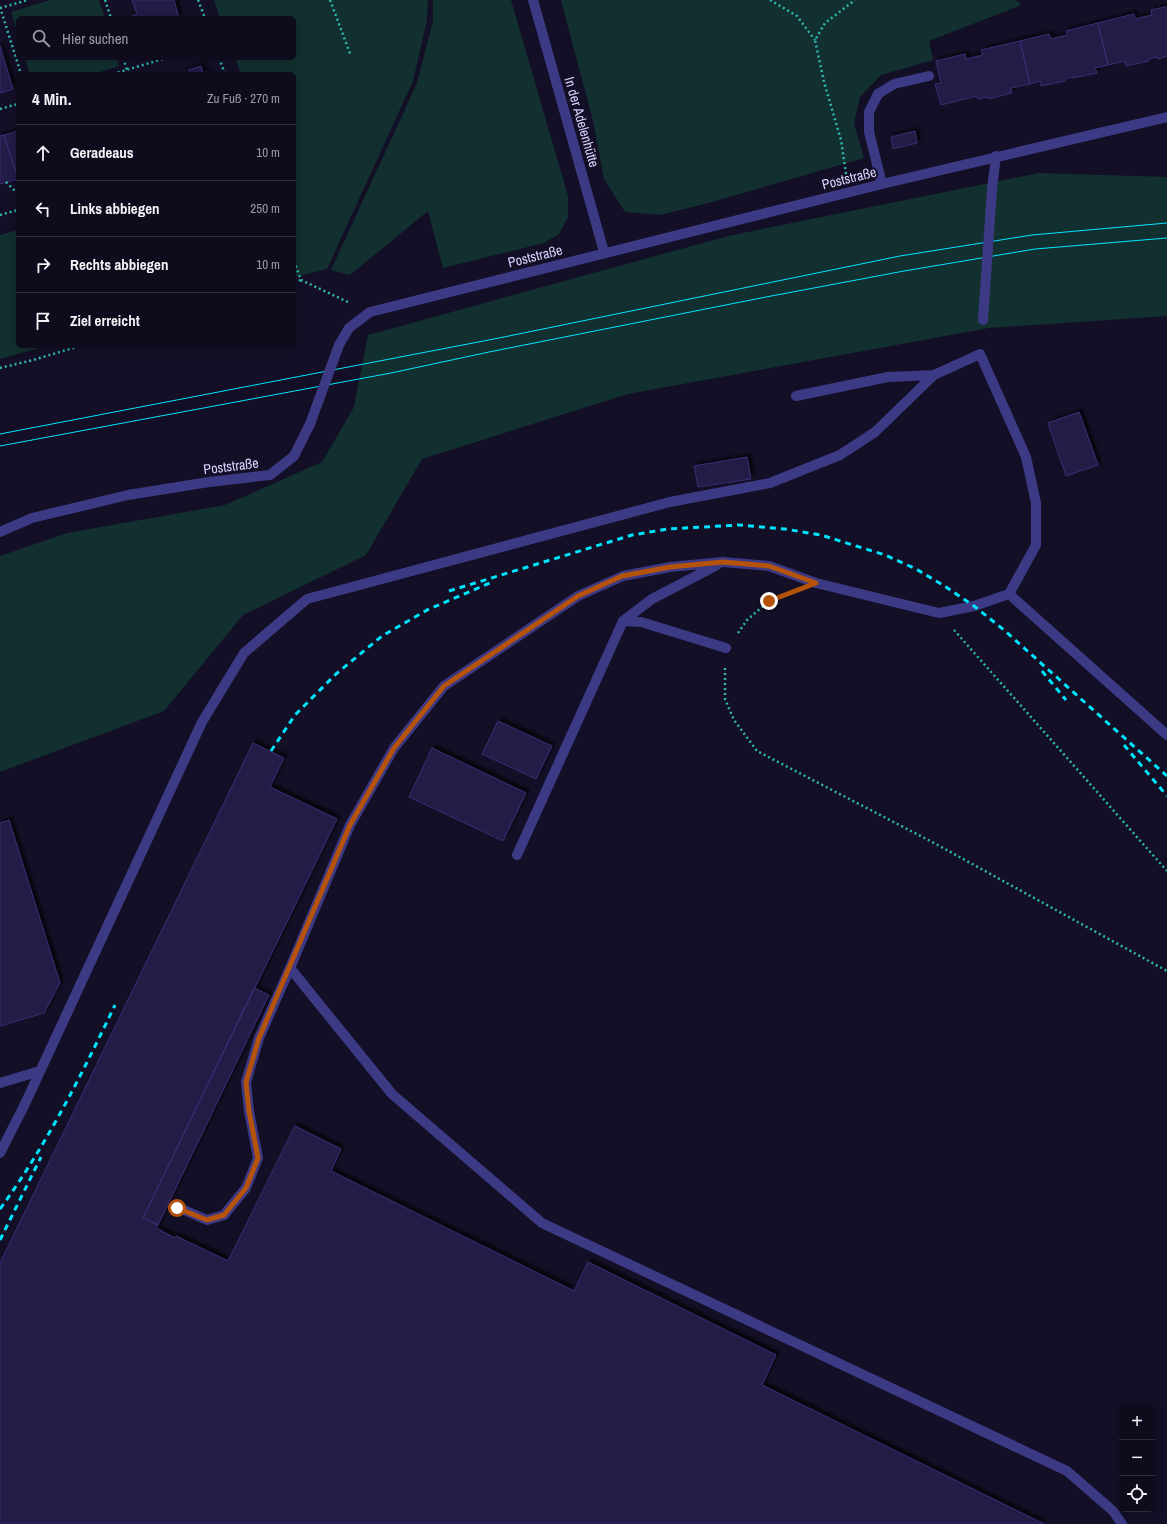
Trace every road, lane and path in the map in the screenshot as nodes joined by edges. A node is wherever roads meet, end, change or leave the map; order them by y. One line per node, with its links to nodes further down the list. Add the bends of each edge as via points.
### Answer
1 (28, 0): 8 (path)
2 (105, 0): 9 (path)
3 (198, 0): 10 (path)
4 (330, 0): 12 (path)
5 (533, 0): 33 (street, In der Adelenhütte)
6 (770, 0): 11 (path, via 797,16)
7 (855, 0): 11 (path, via 825,23)
8 (0, 8): 13 (path)
9 (110, 16)
10 (204, 16)
11 (815, 40): 30 (path, via 841,140)
12 (351, 56)
13 (16, 58)
14 (17, 60): 19 (path)
15 (124, 60): 18 (path)
16 (160, 60): 18 (path)
17 (220, 60): 21 (path)
18 (127, 70): 20 (path)
19 (20, 72)
20 (120, 72)
21 (224, 72)
22 (929, 76): 28 (street, via 894,84 878,94 869,112 869,132)
23 (16, 105): 24 (path)
24 (0, 109)
25 (1167, 117): 26 (street, Poststraße)
26 (996, 156): 28 (street, Poststraße); 38 (street, bridge)
27 (6, 182): 29 (path)
28 (882, 184): 30 (street, Poststraße)
29 (16, 192)
30 (849, 192): 33 (street, Poststraße)
31 (16, 211): 32 (path)
32 (0, 215)
33 (604, 252): 37 (street, Poststraße)
34 (296, 266): 35 (path)
35 (301, 280): 36 (path); 37 (path)
36 (296, 281)
37 (370, 312): 43 (street, Poststraße, bridge, via 349,328 339,345 310,424 294,456 270,475 128,494 32,518)
38 (983, 320)
39 (73, 348): 40 (path)
40 (0, 368)
41 (934, 375): 42 (street, via 888,377); 46 (street, via 980,354 1026,458 1036,503 1036,545); 55 (street, via 875,432 863,440 840,455 770,483 670,502 307,599 244,653 202,722)
42 (796, 396)
43 (0, 532)
44 (723, 562): 45 (street, via 769,566); 48 (street, via 652,599); 53 (street, via 670,567 622,576 578,596 444,686 394,748 350,825)
45 (816, 583): 47 (street); 49 (path, via 769,601 747,620)
46 (1009, 594): 47 (street, via 974,606); 50 (street)
47 (939, 613): 52 (path)
48 (623, 621): 49 (street, via 641,622); 51 (street)
49 (726, 648): 54 (path, via 725,699 734,720 757,751 934,843)
50 (1167, 735)
51 (517, 855)
52 (1167, 871)
53 (290, 968): 58 (street, via 259,1038 246,1082 258,1158 246,1188 224,1215 207,1220); 59 (street, via 392,1094 542,1224 1066,1471 1113,1511)
54 (1167, 971)
55 (40, 1071): 56 (street); 57 (street)
56 (0, 1084)
57 (0, 1153)
58 (177, 1208)
59 (1122, 1524)

